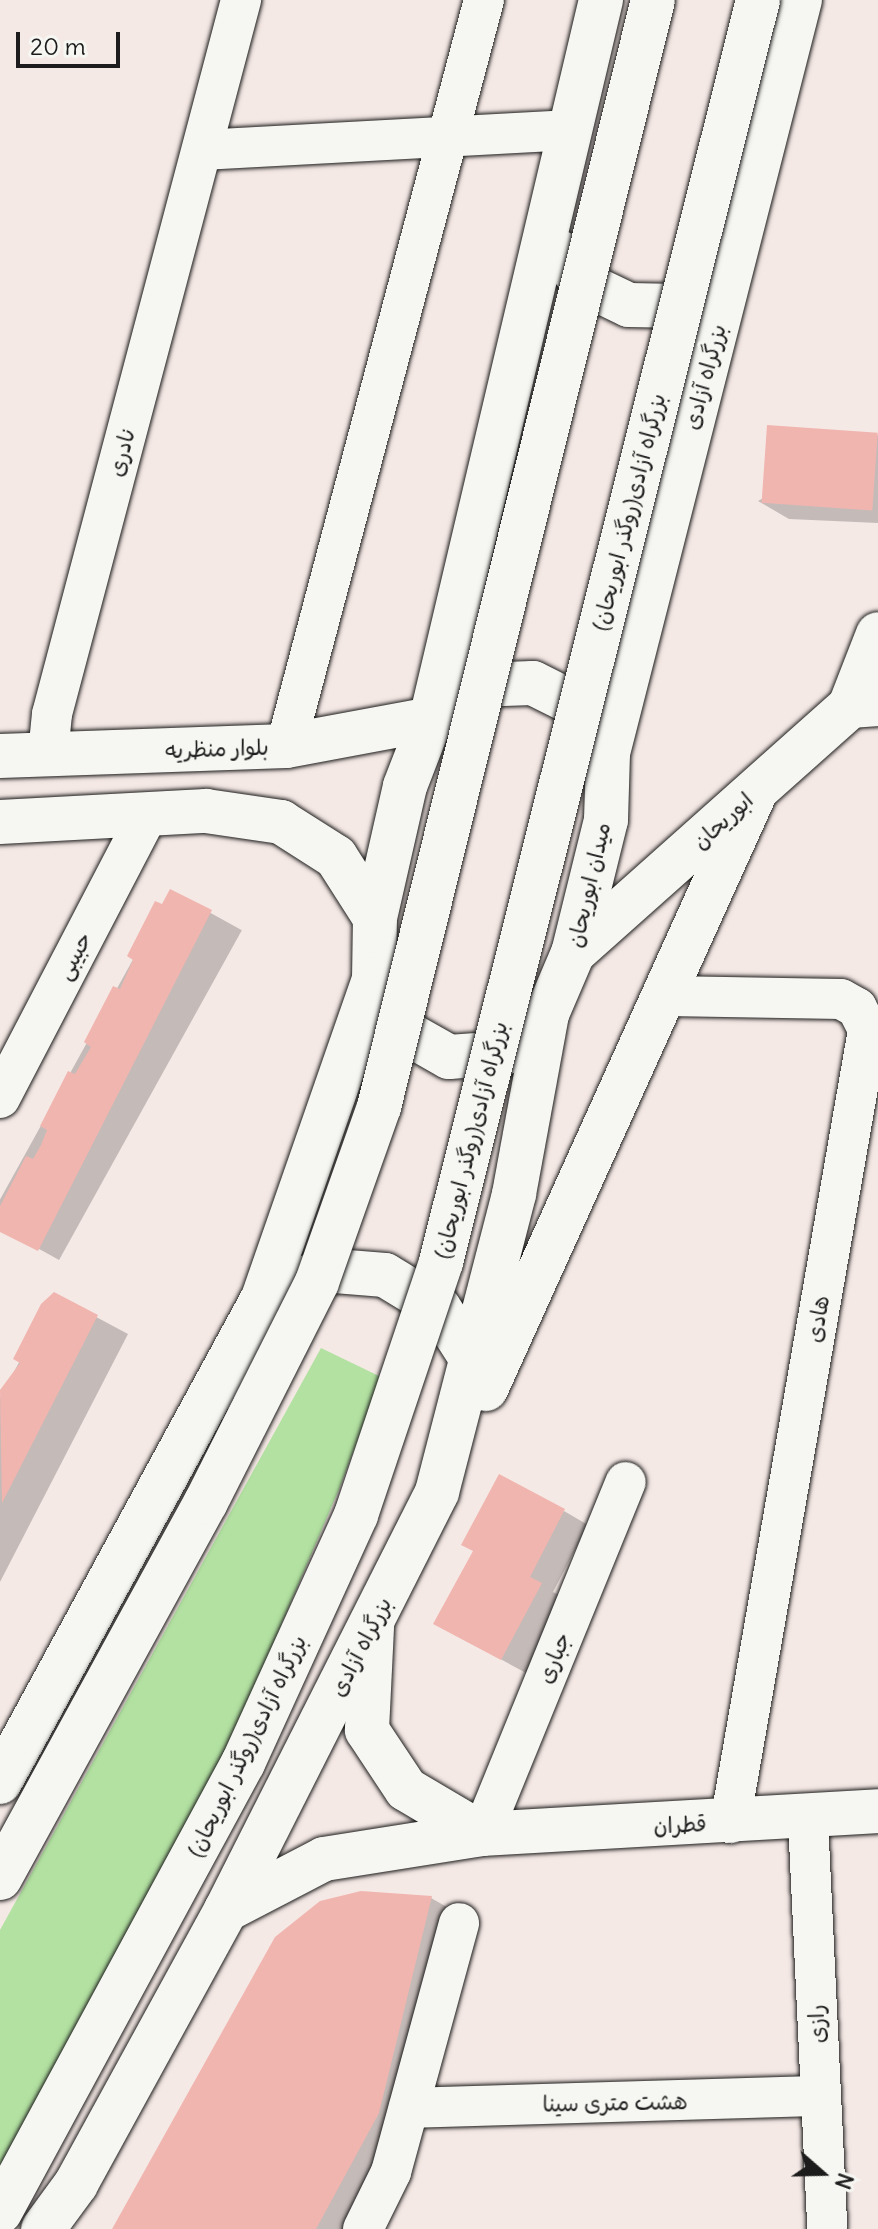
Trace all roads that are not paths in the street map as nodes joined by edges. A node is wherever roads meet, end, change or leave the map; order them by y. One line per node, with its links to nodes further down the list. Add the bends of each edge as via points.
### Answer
1 (241, 0): 9 (street, نادری)
2 (484, 0): 8 (street)
3 (601, 0): 7 (main road)
4 (653, 0): 38 (main road, bridge, via 379,1107 317,1282 206,1502)
5 (758, 0): 43 (main road, بزرگراه آزادی(روگذر ابوریحان), bridge, via 441,1262 356,1515 243,1763)
6 (800, 0): 11 (main road, بزرگراه آزادی)
7 (569, 130): 8 (street); 10 (main road)
8 (450, 136): 9 (street); 15 (street)
9 (203, 150): 17 (street, نادری, via 52,714)
10 (545, 234): 11 (main road, via 583,283 629,305 680,306); 14 (main road)
11 (730, 281): 16 (main road, بزرگراه آزادی)
12 (878, 634): 13 (main road)
13 (864, 705): 19 (main road, ابوریحان)
14 (431, 719): 15 (main road, بلوار منظریه); 16 (main road, via 474,685 533,683 579,706); 22 (main road, via 405,786)
15 (286, 746): 17 (main road, بلوار منظریه)
16 (608, 753): 23 (main road, میدان ابوریحان, via 606,820)
17 (48, 754): 18 (main road, بلوار منظریه)
18 (0, 756)
19 (755, 793): 23 (main road, ابوریحان); 25 (main road)
20 (148, 814): 21 (main road); 22 (main road, via 206,811 281,822 336,857); 27 (street, حبیبی)
21 (0, 822)
22 (375, 918): 24 (main road)
23 (573, 953): 26 (main road, میدان ابوریحان)
24 (374, 980): 26 (main road, میدان ابوریحان, via 405,1032 449,1057 504,1053); 28 (main road)
25 (667, 996): 31 (main road); 36 (street, هادی, via 841,999 857,1008 868,1030)
26 (547, 1014): 29 (main road, بزرگراه آزادی)
27 (0, 1098)
28 (263, 1298): 29 (main road, via 323,1270 385,1275 439,1308); 33 (main road)
29 (473, 1361): 31 (main road, بزرگراه آزادی)
30 (626, 1482): 37 (street, جباری)
31 (437, 1492): 32 (main road, بزرگراه آزادی)
32 (372, 1626): 37 (main road, via 367,1730 406,1789); 39 (main road, بزرگراه آزادی)
33 (0, 1782)
34 (878, 1811): 35 (main road, قطران)
35 (808, 1819): 36 (main road, قطران); 41 (street, رازی)
36 (730, 1823): 37 (main road, قطران)
37 (482, 1834): 39 (main road, قطران, via 324,1859)
38 (0, 1878)
39 (226, 1910): 44 (main road, بزرگراه آزادی, via 76,2184)
40 (459, 1923): 42 (street)
41 (821, 2096): 42 (street, هشت متری سینا); 46 (street, رازی)
42 (409, 2108): 45 (street, via 391,2172)
43 (0, 2212)
44 (43, 2229)
45 (363, 2229)
46 (827, 2229)

